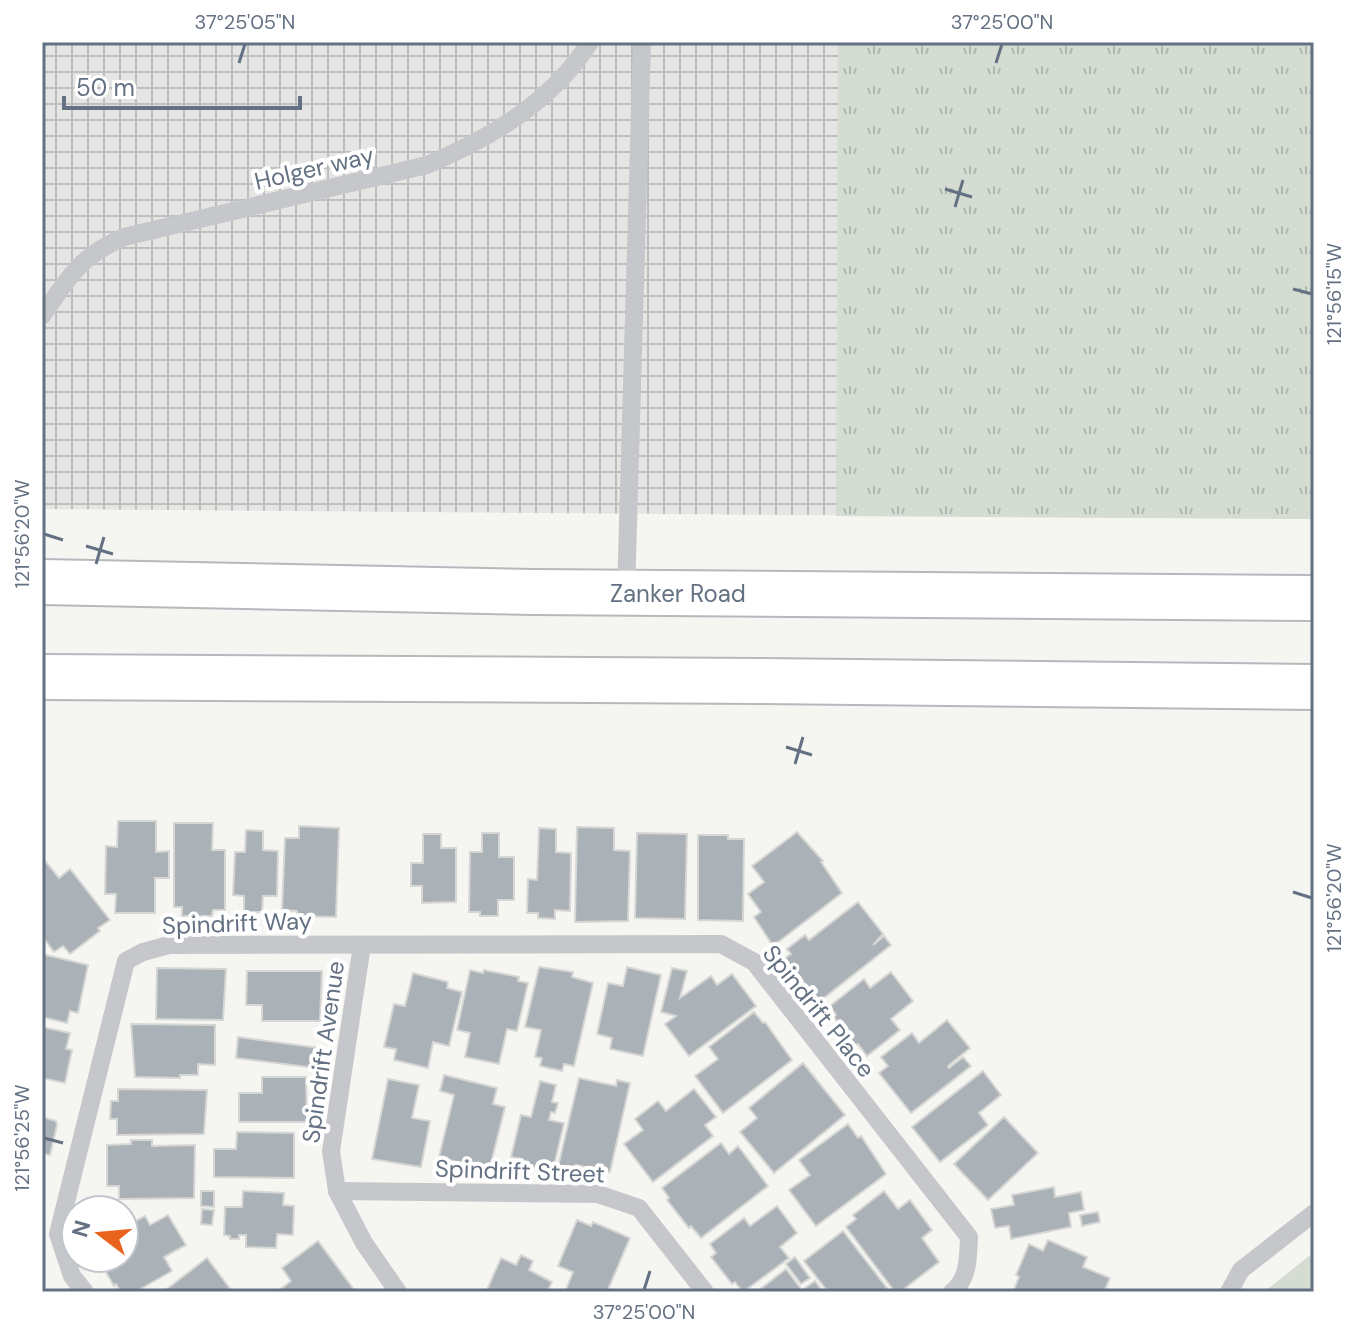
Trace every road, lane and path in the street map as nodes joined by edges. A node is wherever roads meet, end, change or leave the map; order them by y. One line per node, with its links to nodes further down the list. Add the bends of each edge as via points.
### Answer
1 (590, 42): 3 (lane, Holger way, via 549,92 472,146 427,165 124,237 98,248 76,267)
2 (642, 42): 5 (lane)
3 (42, 316)
4 (42, 582): 5 (main road, Zanker Road)
5 (626, 593): 6 (main road, Zanker Road)
6 (1314, 598)
7 (42, 677): 8 (main road)
8 (1314, 687)
9 (362, 945): 10 (lane, Spindrift Avenue, via 331,1151); 12 (lane, Spindrift Way, via 169,945 126,961 58,1234 72,1276); 15 (lane, Spindrift Place, via 721,944 738,952 754,962 969,1237 962,1285)
10 (337, 1191): 13 (lane, Spindrift Avenue); 14 (lane, Spindrift Street, via 598,1194 624,1200 639,1208)
11 (1314, 1213): 16 (lane, via 1241,1270)
12 (85, 1292)
13 (398, 1292)
14 (705, 1292)
15 (952, 1292)
16 (1229, 1292)

